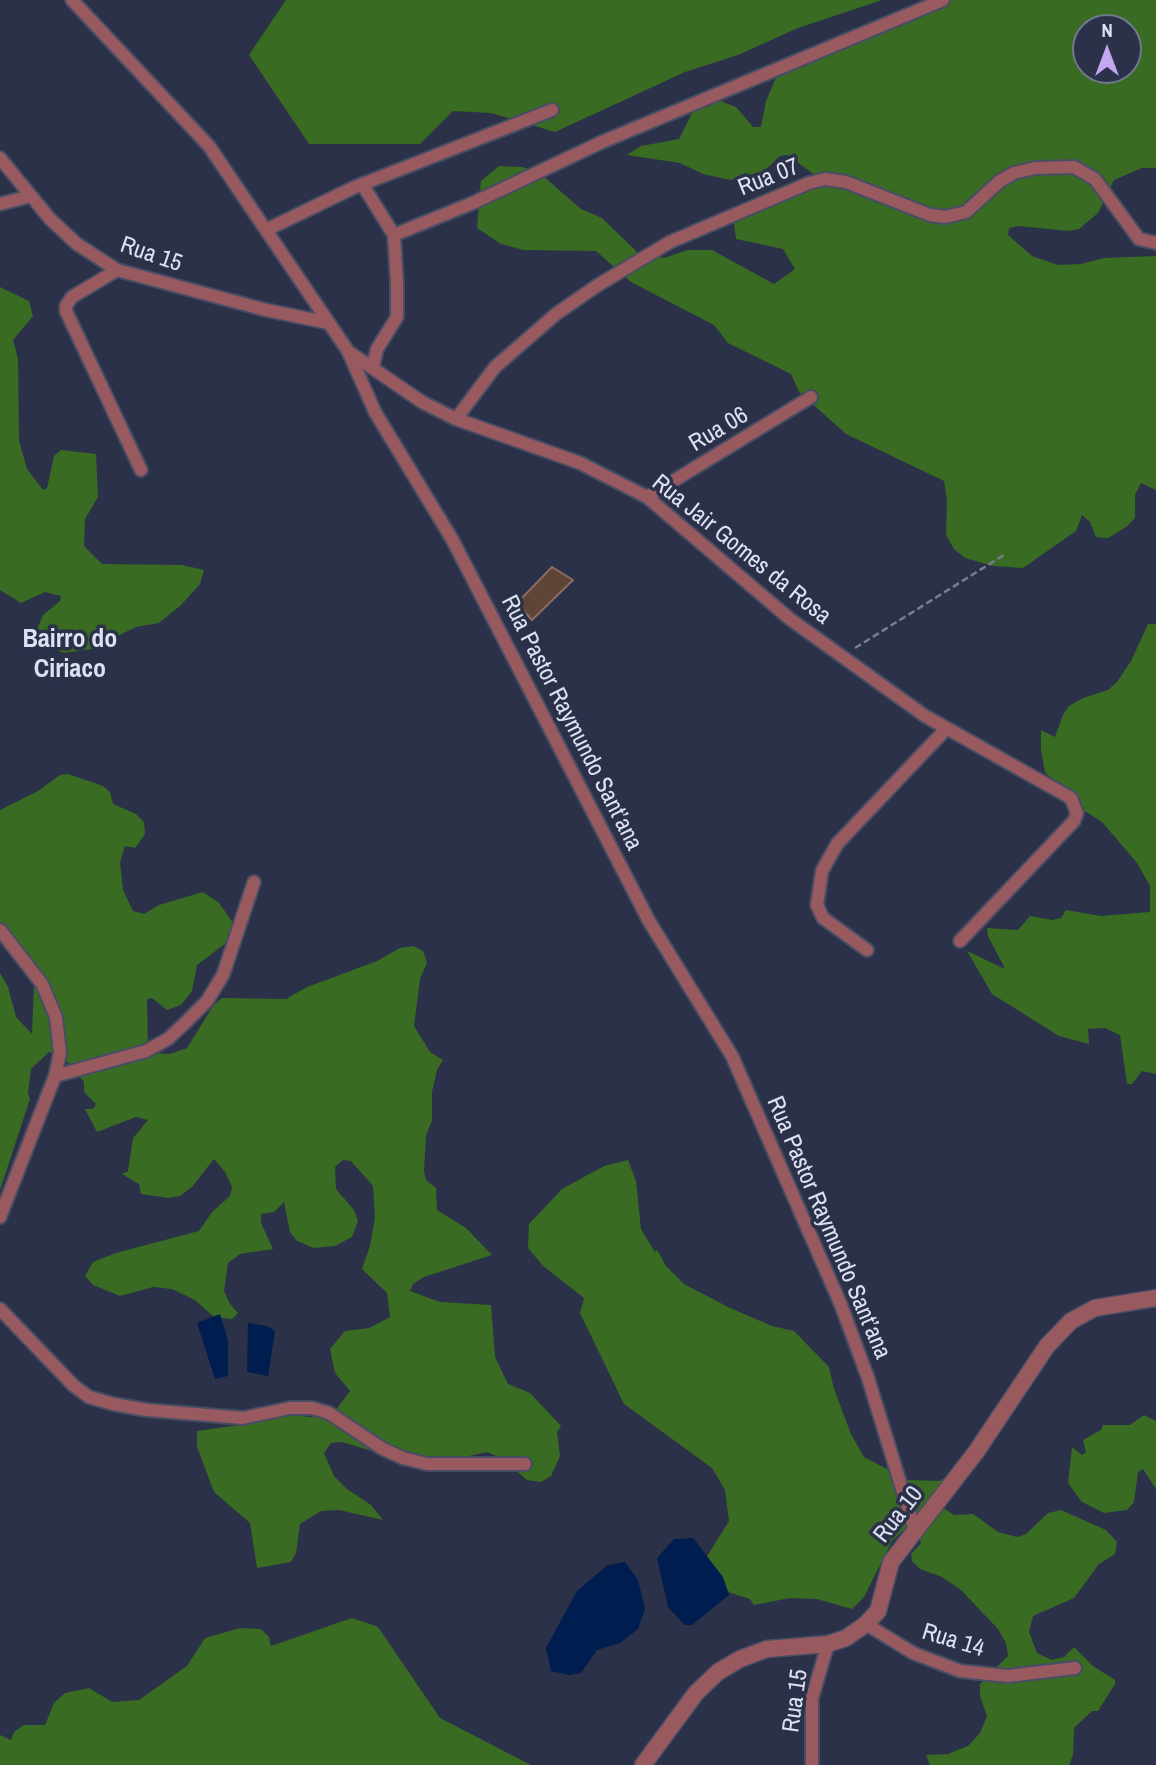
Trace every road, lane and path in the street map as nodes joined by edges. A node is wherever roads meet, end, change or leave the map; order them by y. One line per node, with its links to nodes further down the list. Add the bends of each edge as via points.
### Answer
1 (72, 0): 8 (street, Rua Pastor Raymundo Sant’ana, via 209,146)
2 (943, 0): 9 (street, via 601,142)
3 (552, 110): 5 (street)
4 (0, 158): 6 (street, Rua 15)
5 (362, 184): 8 (street); 9 (street)
6 (31, 197): 7 (street); 11 (street, Rua 15, via 77,244)
7 (0, 204)
8 (266, 230): 12 (street, Rua Pastor Raymundo Sant’ana)
9 (394, 235): 14 (street, via 397,317 377,349)
10 (1156, 243): 16 (street, Rua 07, via 1139,239 1095,178 1074,167 1014,173 966,212 945,217 846,181 809,183 670,242 598,285 495,367)
11 (117, 270): 12 (street, Rua 15); 17 (street, via 72,297 66,312)
12 (329, 323): 13 (street, Rua Pastor Raymundo Sant’ana)
13 (348, 351): 14 (street, Rua Jair Gomes da Rosa); 31 (street, Rua Pastor Raymundo Sant’ana, via 375,412 452,539 649,921 732,1056 845,1317)
14 (373, 367): 16 (street, Rua Jair Gomes da Rosa, via 422,402)
15 (811, 397): 18 (street, Rua 06)
16 (456, 419): 18 (street, Rua Jair Gomes da Rosa, via 580,463)
17 (141, 470)
18 (647, 497): 20 (street, Rua Jair Gomes da Rosa, via 790,619)
19 (1004, 555): 20 (path)
20 (842, 656): 21 (street, Rua Jair Gomes da Rosa)
21 (946, 729): 24 (street, Rua Jair Gomes da Rosa, via 1071,798 1077,813); 25 (street, via 837,844 822,871 817,905 823,918)
22 (254, 882): 26 (street, via 223,975 187,1021 146,1051)
23 (0, 930): 26 (street, via 42,984 56,1017 60,1053)
24 (960, 941)
25 (867, 950)
26 (55, 1076): 27 (street)
27 (0, 1217)
28 (1156, 1298): 31 (street, Rua 10, via 1095,1308 1071,1321 1047,1346 976,1452)
29 (0, 1309): 30 (street, via 89,1397 147,1410 243,1418 312,1408 329,1413 402,1458 427,1464)
30 (525, 1464)
31 (915, 1531): 32 (street, Rua 10, via 891,1562 878,1611)
32 (866, 1624): 33 (street); 34 (street, Rua 14, via 913,1653 960,1671 1008,1676)
33 (828, 1644): 35 (street, via 767,1649 718,1672 696,1693); 36 (street, Rua 15, via 812,1698)
34 (1075, 1668)
35 (643, 1765)
36 (812, 1765)

